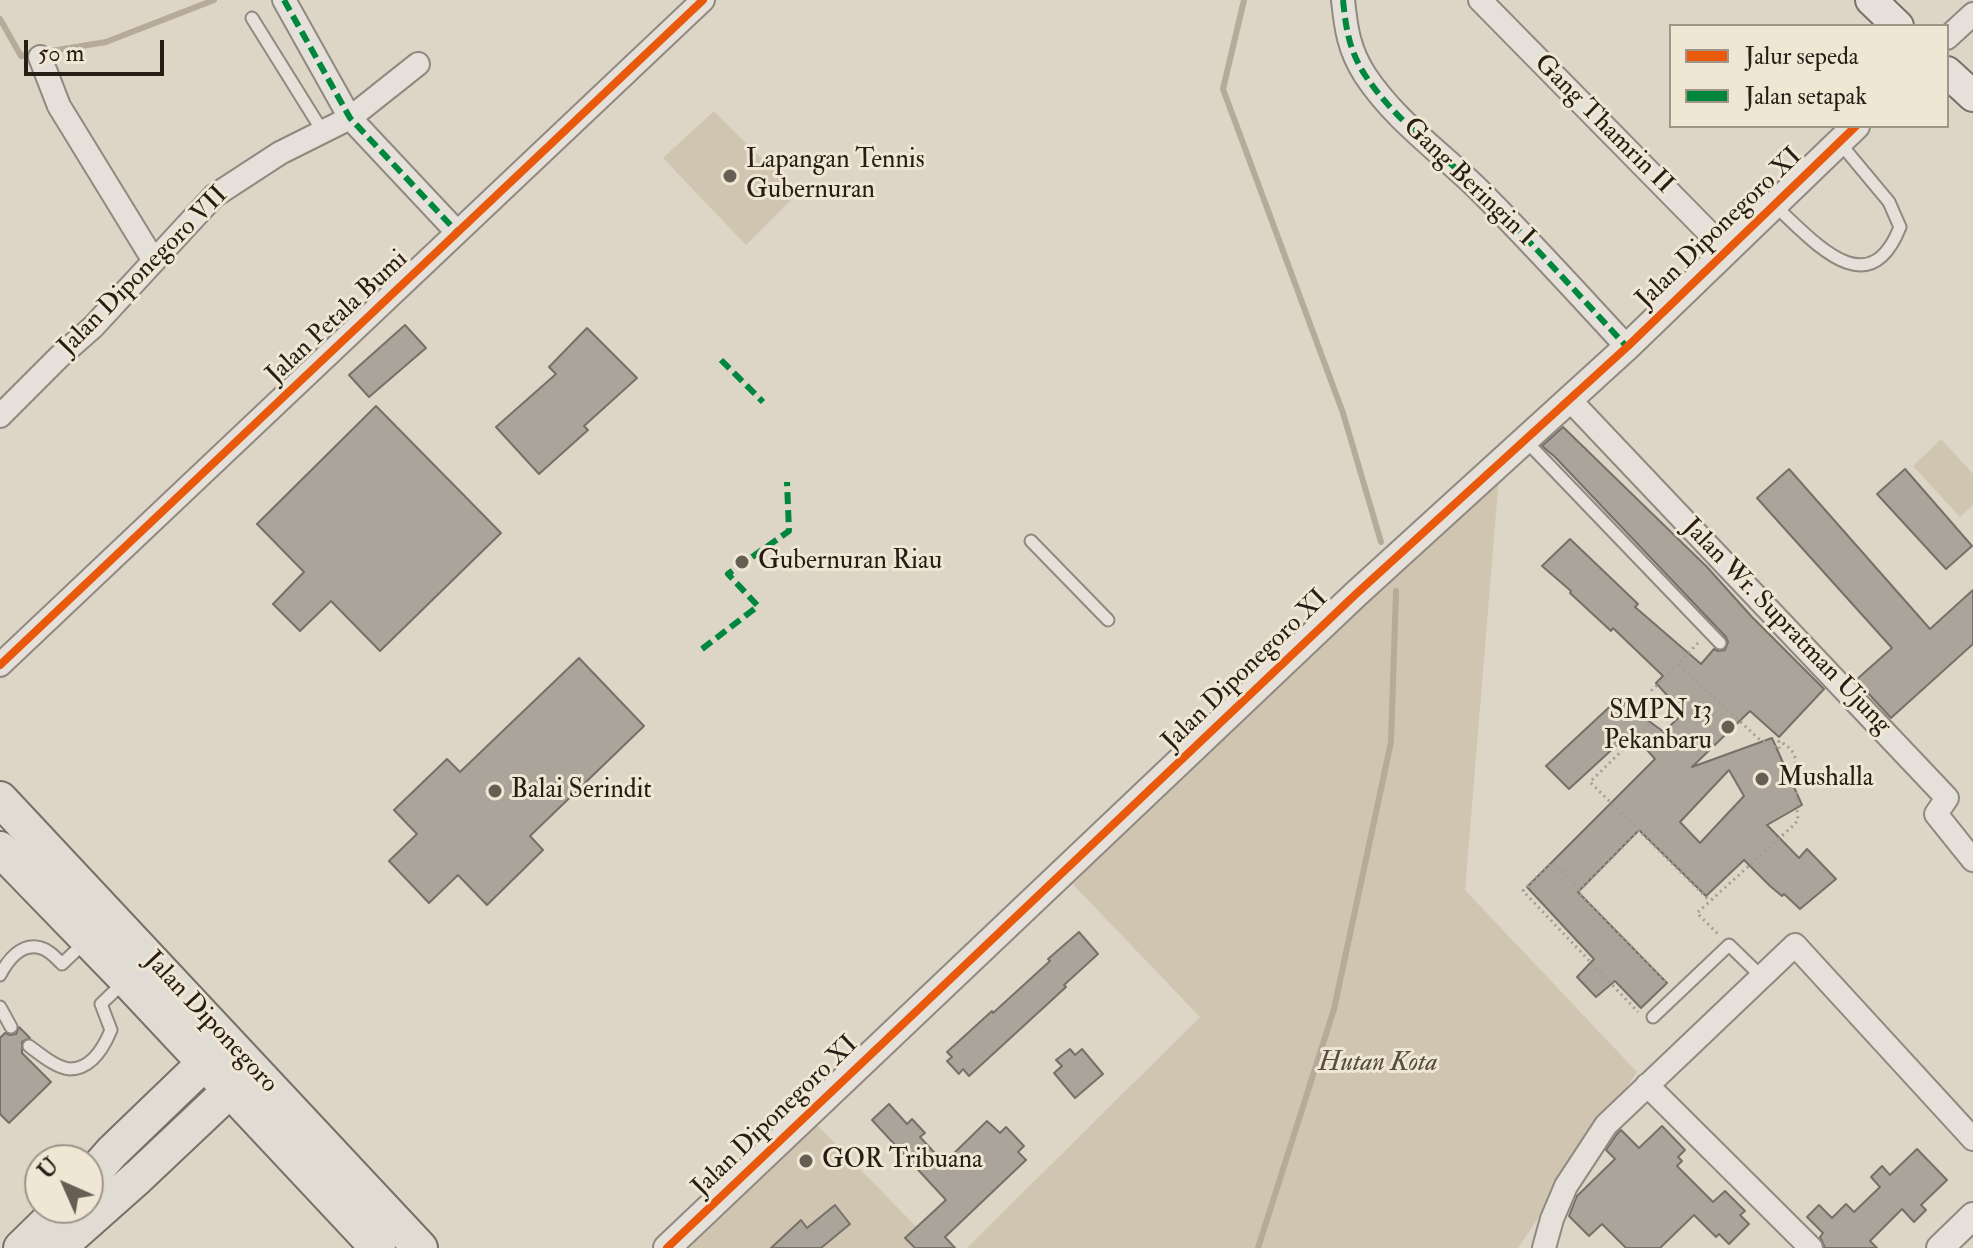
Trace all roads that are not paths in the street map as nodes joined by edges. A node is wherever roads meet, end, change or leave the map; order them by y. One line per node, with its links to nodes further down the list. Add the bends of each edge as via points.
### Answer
1 (284, 0): 14 (street)
2 (703, 0): 18 (street, Jalan Petala Bumi)
3 (1343, 0): 21 (street, Gang Beringin I, via 1349,43 1365,75 1408,127 1479,190)
4 (1480, 0): 19 (street, Gang Thamrin II)
5 (1871, 0): 8 (main road)
6 (1973, 14): 9 (street)
7 (252, 18): 15 (lane)
8 (1896, 24)
9 (1949, 36)
10 (40, 57): 20 (street, via 59,106)
11 (418, 64): 14 (street, Jalan Diponegoro VII)
12 (1949, 74): 13 (main road)
13 (1973, 96)
14 (350, 118): 15 (street, Jalan Diponegoro VII); 18 (street)
15 (323, 132): 20 (street, Jalan Diponegoro VII, via 214,196)
16 (1847, 134): 17 (street, Jalan Diponegoro XI); 17 (lane, via 1900,227 1894,244 1872,264 1853,266 1830,254)
17 (1774, 205): 19 (street, Jalan Diponegoro XI)
18 (457, 232): 28 (street, Jalan Petala Bumi)
19 (1726, 250): 21 (street, Jalan Diponegoro XI)
20 (154, 261): 23 (street, Jalan Diponegoro VII)
21 (1627, 347): 22 (street, Jalan Diponegoro XI)
22 (1569, 399): 24 (street, Jalan Diponegoro XI); 31 (street, Jalan Wr. Supratman Ujung, via 1928,776 1947,798 1936,814)
23 (0, 416)
24 (1526, 440): 27 (lane); 51 (street, Jalan Diponegoro XI, via 1356,594)
25 (1031, 541): 26 (lane)
26 (1108, 620)
27 (1720, 643)
28 (0, 665)
29 (0, 799): 40 (main road, Jalan Diponegoro)
30 (0, 849): 32 (main road, Jalan Diponegoro)
31 (1973, 860)
32 (88, 939): 33 (lane, via 62,964 43,948 20,950); 35 (main road, Jalan Diponegoro)
33 (0, 975)
34 (1762, 977): 37 (lane, via 1729,945); 42 (street); 43 (street, via 1795,945)
35 (127, 980): 39 (lane, via 101,1004 111,1030 96,1057 71,1069); 40 (main road, Jalan Diponegoro)
36 (0, 1007): 38 (lane)
37 (1653, 1017)
38 (11, 1027)
39 (29, 1046)
40 (215, 1052): 41 (main road, Jalan Diponegoro); 44 (main road)
41 (241, 1080): 48 (main road); 49 (main road, Jalan Diponegoro); 50 (main road, Jalan Diponegoro)
42 (1647, 1085): 52 (street, via 1606,1125 1572,1176); 53 (street)
43 (1973, 1139)
44 (104, 1161)
45 (1973, 1216): 54 (street)
46 (46, 1224): 47 (main road)
47 (21, 1248)
48 (58, 1248)
49 (378, 1248)
50 (420, 1248)
51 (667, 1248)
52 (1544, 1248)
53 (1811, 1248)
54 (1940, 1248)

